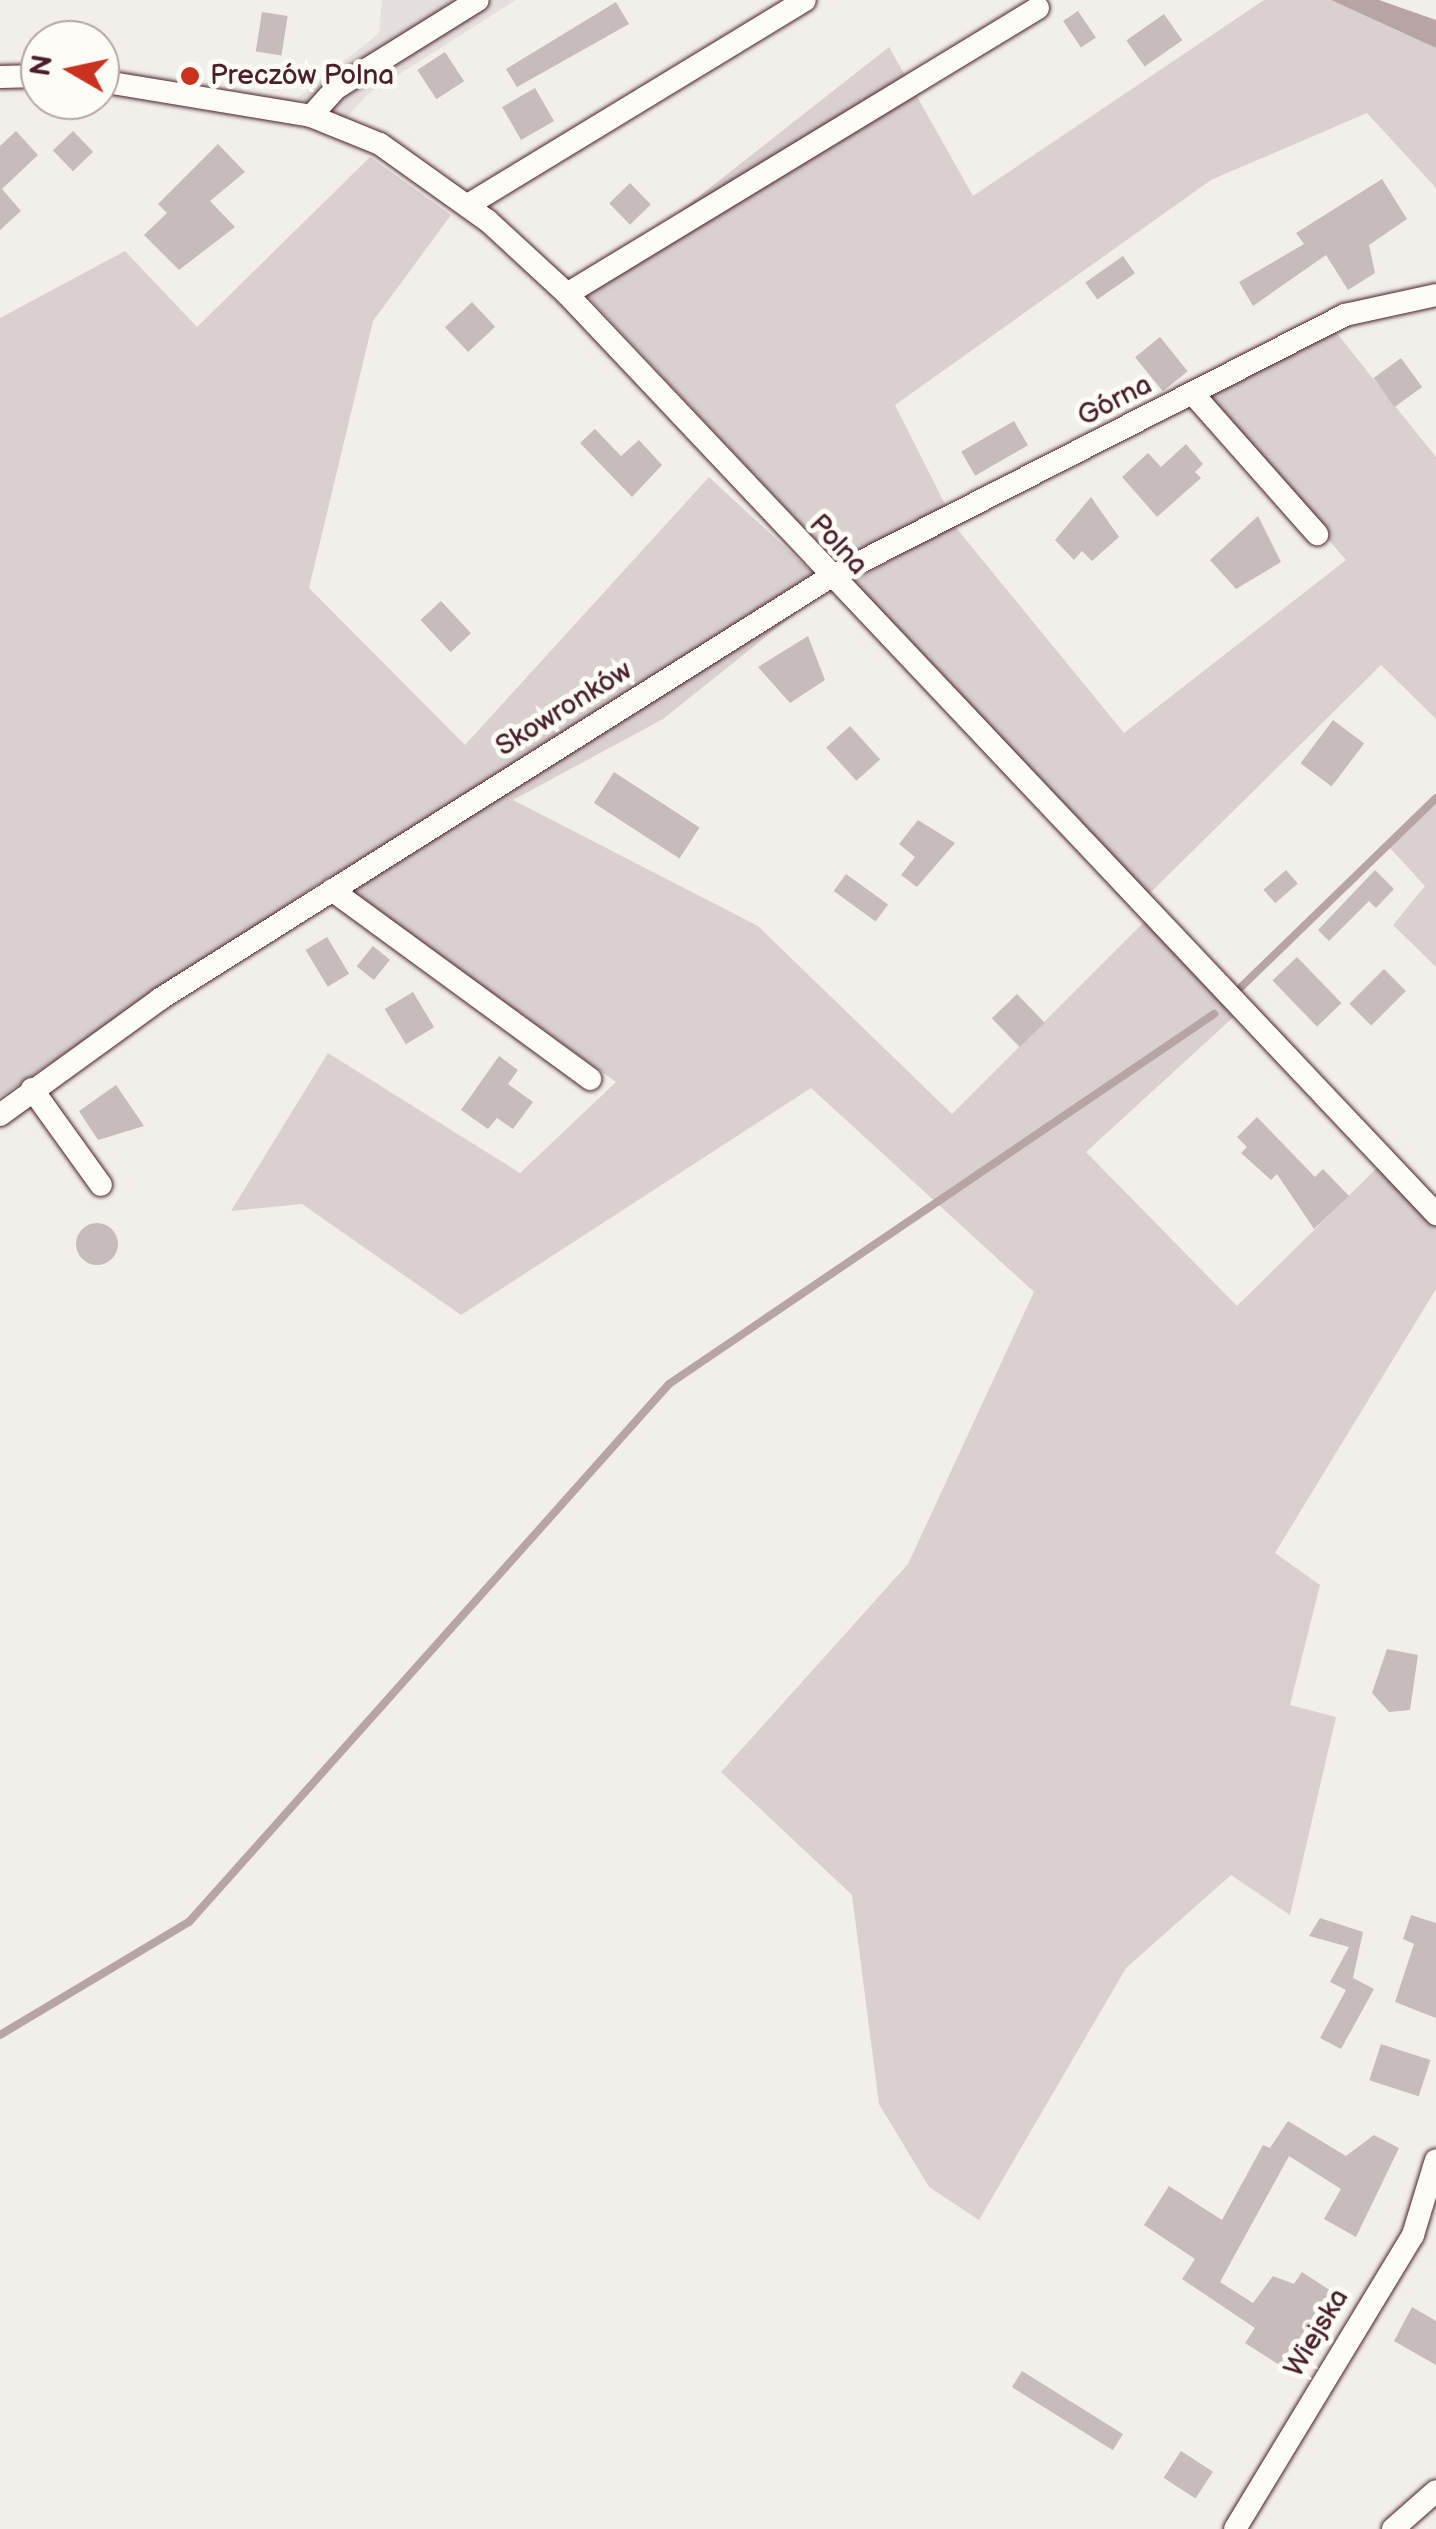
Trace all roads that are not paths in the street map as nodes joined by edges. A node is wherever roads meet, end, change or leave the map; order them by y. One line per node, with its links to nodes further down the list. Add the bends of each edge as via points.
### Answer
1 (478, 0): 5 (street, via 335,89)
2 (805, 0): 6 (street)
3 (1038, 8): 7 (street)
4 (120, 84): 5 (street, Polna)
5 (311, 116): 6 (street, Polna, via 380,144)
6 (468, 205): 7 (street, Polna)
7 (567, 294): 11 (street, Polna)
8 (1436, 294): 9 (street, Górna, via 1345,315)
9 (1194, 395): 10 (street); 11 (street, Górna)
10 (1317, 534)
11 (827, 578): 12 (street, Skowronków); 17 (street, Polna)
12 (332, 890): 13 (street); 14 (street, Skowronków)
13 (590, 1079)
14 (32, 1090): 15 (street, Skowronków); 16 (street)
15 (0, 1115)
16 (101, 1185)
17 (1436, 1214)
18 (1436, 2160): 20 (street, Wiejska, via 1412,2235)
19 (1436, 2491): 21 (street)
20 (1234, 2529)
21 (1394, 2529)

